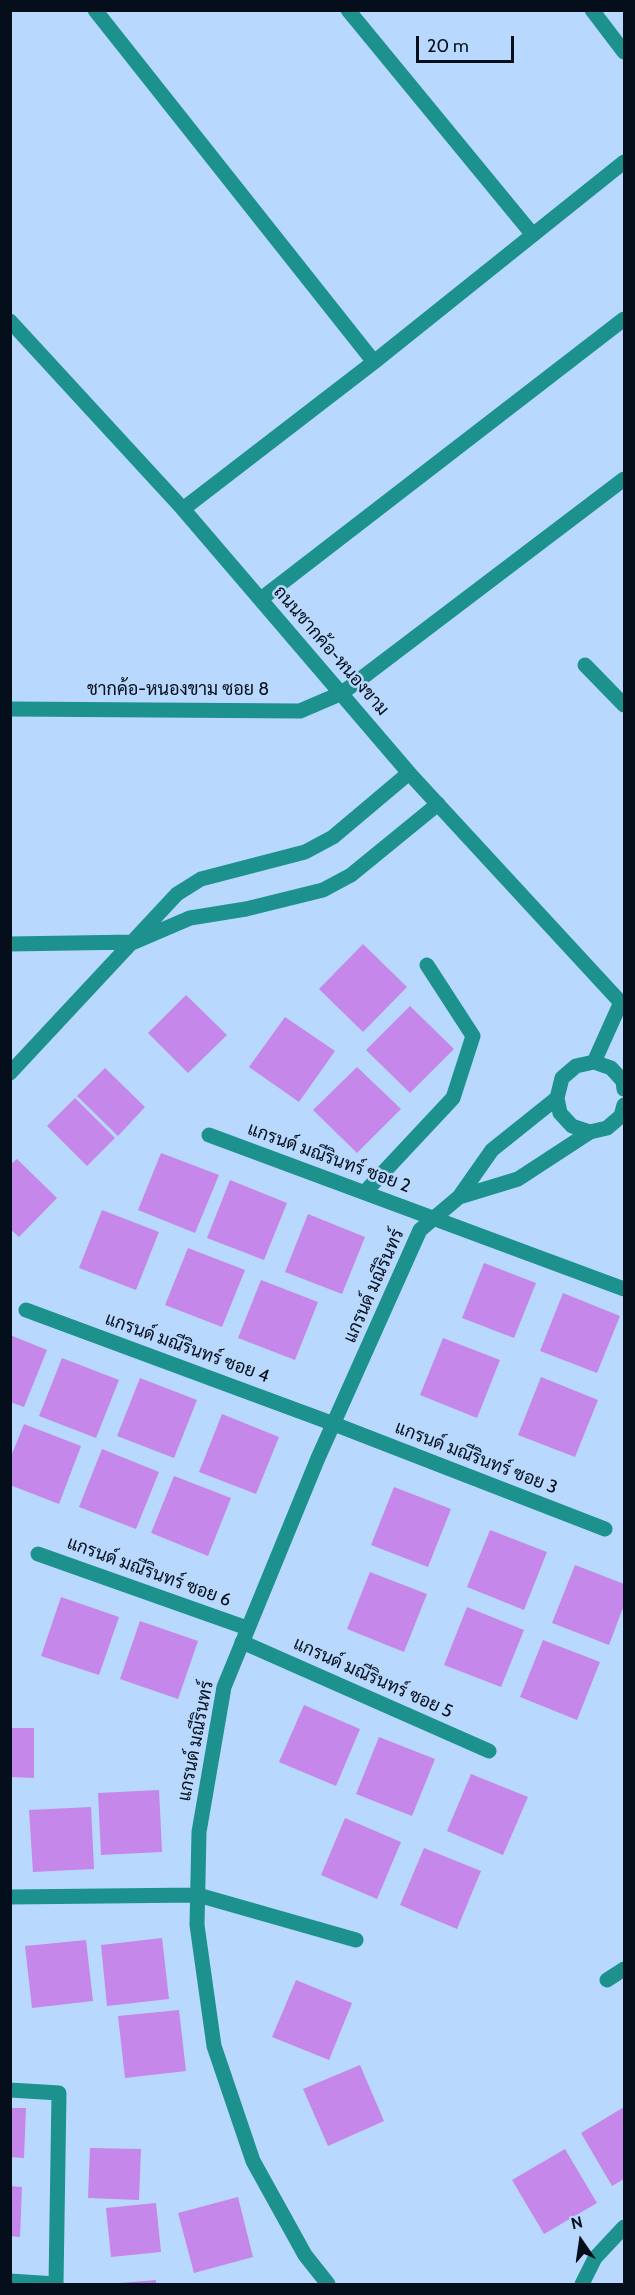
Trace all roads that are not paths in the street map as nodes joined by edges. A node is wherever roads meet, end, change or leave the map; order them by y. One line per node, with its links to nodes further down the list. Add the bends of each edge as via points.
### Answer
1 (95, 10): 9 (street)
2 (348, 10): 6 (street)
3 (592, 10): 4 (street)
4 (624, 52)
5 (624, 162): 6 (street)
6 (533, 235): 9 (street)
7 (624, 320): 12 (street)
8 (10, 321): 11 (street, ถนนชากค้อ-หนองขาม)
9 (374, 362): 11 (street)
10 (624, 479): 14 (street, ชากค้อ-หนองขาม ซอย 8)
11 (183, 509): 12 (street, ถนนชากค้อ-หนองขาม)
12 (261, 599): 14 (street, ถนนชากค้อ-หนองขาม)
13 (585, 665): 15 (street)
14 (342, 693): 16 (street, ชากค้อ-หนองขาม ซอย 8, via 300,711); 17 (street, ถนนชากค้อ-หนองขาม)
15 (624, 705)
16 (10, 709)
17 (410, 773): 18 (street, ถนนชากค้อ-หนองขาม); 19 (street, via 333,837 305,852 201,879 177,894)
18 (438, 804): 19 (street, via 351,875 323,890 190,918); 22 (street, ถนนชากค้อ-หนองขาม)
19 (134, 942): 20 (street); 24 (street)
20 (10, 944)
21 (427, 965): 30 (street, via 473,1036 453,1098)
22 (623, 1004): 23 (street)
23 (594, 1062): 25 (street, via 611,1068); 26 (street, via 576,1066 562,1078)
24 (10, 1073)
25 (624, 1089)
26 (557, 1098): 28 (street, via 561,1113 572,1126); 31 (street, แกรนด์ มณีรินทร์, via 492,1150)
27 (624, 1105): 28 (street, แกรนด์ มณีรินทร์, via 621,1116 607,1128)
28 (590, 1132): 31 (street, แกรนด์ มณีรินทร์, via 518,1179)
29 (209, 1135): 30 (street, แกรนด์ มณีรินทร์ ซอย 2)
30 (365, 1192): 32 (street, แกรนด์ มณีรินทร์ ซอย 2)
31 (459, 1197): 32 (street, แกรนด์ มณีรินทร์)
32 (435, 1218): 33 (street, แกรนด์ มณีรินทร์ ซอย 2); 35 (street, แกรนด์ มณีรินทร์, via 420,1230)
33 (624, 1289)
34 (26, 1310): 35 (street, แกรนด์ มณีรินทร์ ซอย 4)
35 (334, 1424): 36 (street, แกรนด์ มณีรินทร์ ซอย 3); 38 (street, แกรนด์ มณีรินทร์)
36 (605, 1529)
37 (38, 1554): 38 (street, แกรนด์ มณีรินทร์ ซอย 6)
38 (244, 1635): 39 (street, แกรนด์ มณีรินทร์ ซอย 5); 40 (street, แกรนด์ มณีรินทร์, via 224,1687 199,1832)
39 (489, 1751)
40 (198, 1895): 41 (street); 42 (street); 49 (street, แกรนด์ มณีรินทร์, via 197,1925 213,2046 253,2161 305,2255)
41 (10, 1897)
42 (356, 1940)
43 (624, 1969): 44 (street)
44 (607, 1980)
45 (10, 2090): 48 (street, via 59,2093)
46 (624, 2227): 50 (street, via 595,2258)
47 (10, 2281): 48 (street)
48 (56, 2284)
49 (328, 2284)
50 (582, 2284)

